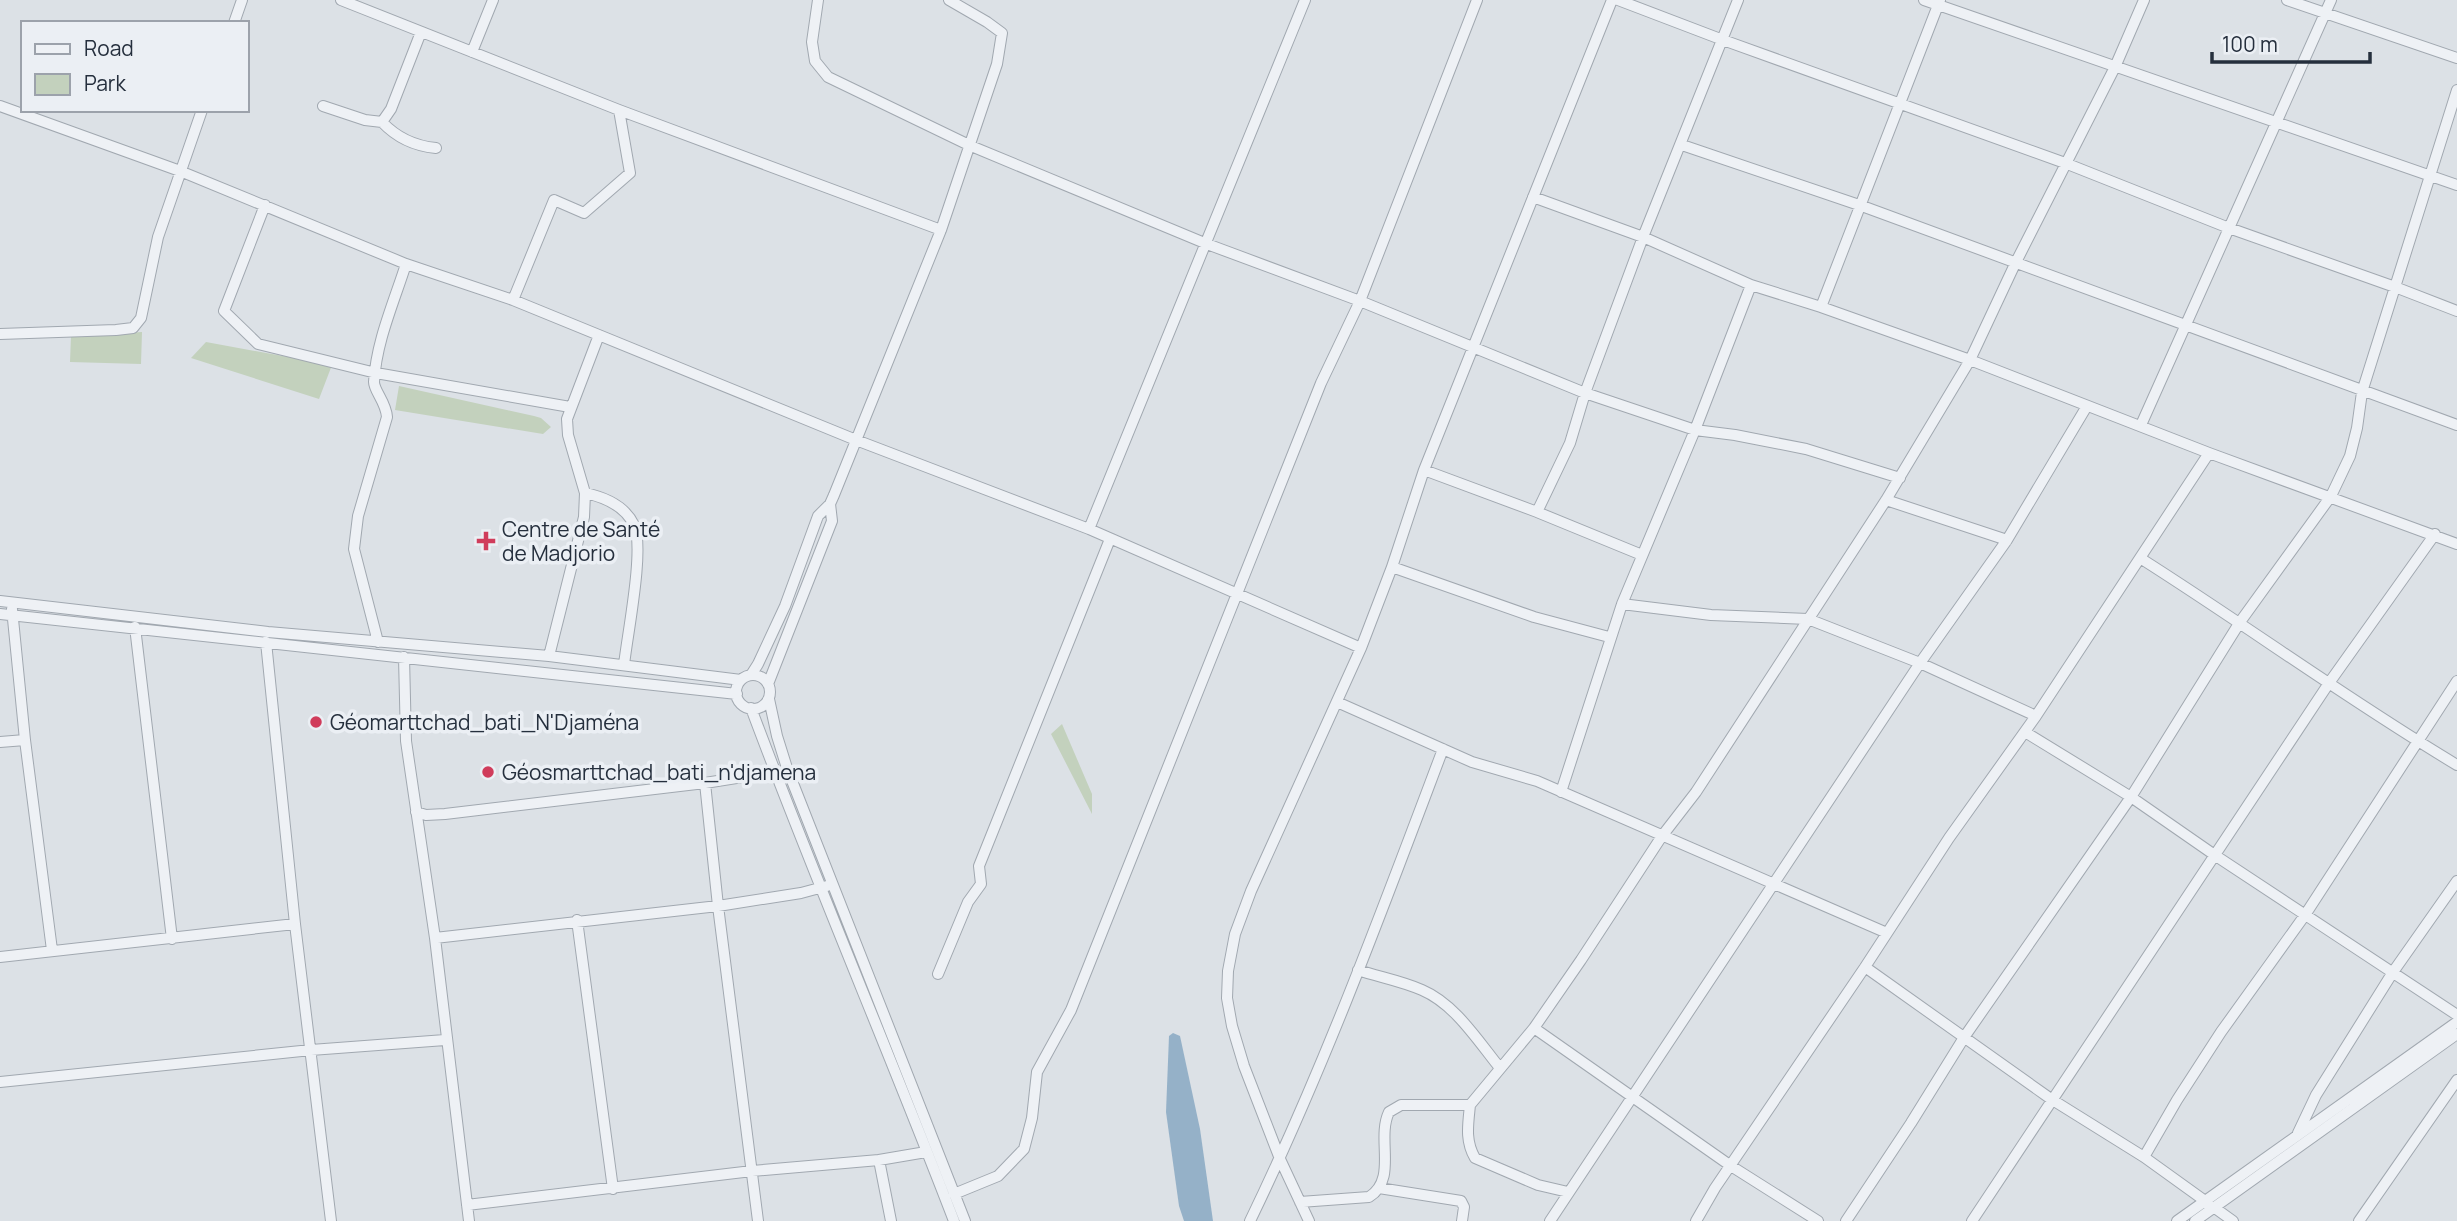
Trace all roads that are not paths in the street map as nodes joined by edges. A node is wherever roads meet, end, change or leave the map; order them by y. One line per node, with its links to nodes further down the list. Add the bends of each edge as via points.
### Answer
1 (242, 0): 17 (street)
2 (341, 0): 18 (street)
3 (493, 0): 20 (street)
4 (818, 0): 32 (street, via 812,42 815,61 828,77)
5 (949, 0): 32 (street, via 1002,33)
6 (1305, 0): 44 (street)
7 (1477, 0): 50 (street)
8 (1612, 0): 38 (street)
9 (1618, 0): 19 (street)
10 (1738, 0): 19 (street)
11 (1924, 0): 15 (street)
12 (2144, 0): 22 (street)
13 (2287, 0): 16 (street)
14 (2331, 0): 16 (street)
15 (1940, 2): 22 (street); 24 (street)
16 (2326, 12): 21 (street); 30 (street)
17 (235, 21)
18 (421, 32): 20 (street); 29 (street)
19 (1723, 40): 24 (street); 31 (street)
20 (472, 52): 27 (street)
21 (2457, 58)
22 (2115, 67): 30 (street); 34 (street)
23 (2457, 90): 36 (street)
24 (1899, 104): 34 (street); 40 (street)
25 (0, 106): 35 (street)
26 (323, 106): 29 (street)
27 (620, 110): 42 (street); 49 (street, via 630,173 584,213 554,200)
28 (201, 112): 35 (street)
29 (382, 121): 33 (street, via 412,144)
30 (2276, 123): 36 (street); 41 (street)
31 (1682, 145): 40 (street); 43 (street)
32 (971, 146): 42 (street); 44 (street)
33 (436, 148)
34 (2066, 163): 41 (street); 46 (street)
35 (180, 171): 39 (street); 54 (street, via 158,237 138,324 116,330)
36 (2431, 176): 37 (street); 48 (street)
37 (2457, 185)
38 (1534, 197): 43 (street); 56 (street)
39 (265, 205): 45 (street); 58 (street, via 224,311 258,344)
40 (1861, 206): 46 (street); 51 (street)
41 (2229, 228): 48 (street); 53 (street)
42 (941, 230): 66 (street)
43 (1643, 237): 47 (street); 60 (street)
44 (1207, 244): 50 (street); 75 (street)
45 (406, 264): 49 (street); 58 (street, via 379,348)
46 (2015, 264): 53 (street); 57 (street)
47 (1751, 285): 51 (street); 65 (street)
48 (2395, 287): 52 (street); 59 (street)
49 (513, 300): 55 (street)
50 (1360, 301): 56 (street); 83 (street, via 1321,383)
51 (1821, 307): 57 (street)
52 (2457, 312)
53 (2185, 327): 59 (street); 63 (street)
54 (0, 334)
55 (598, 335): 62 (street); 66 (street)
56 (1474, 348): 60 (street); 68 (street)
57 (1970, 360): 61 (street); 69 (street)
58 (376, 373): 62 (street); 94 (street, via 374,385 386,404 387,417 358,516 354,549)
59 (2362, 392): 64 (street); 71 (street, via 2350,456)
60 (1586, 393): 65 (street); 74 (street, via 1570,443)
61 (2087, 406): 63 (street); 78 (street)
62 (570, 407): 70 (street, via 568,435)
63 (2141, 425): 67 (street)
64 (2457, 425)
65 (1695, 430): 69 (street, via 1806,449); 80 (street)
66 (856, 440): 73 (street); 75 (street)
67 (2209, 453): 71 (street); 81 (street)
68 (1424, 470): 74 (street); 82 (street)
69 (1900, 478): 72 (street)
70 (585, 493): 96 (street, via 584,517); 99 (street, via 602,496 634,524 639,547)
71 (2331, 496): 76 (street); 90 (street)
72 (1886, 500): 78 (street); 89 (street)
73 (830, 504): 100 (street, via 818,516 785,606); 103 (street, via 832,521)
74 (1537, 512): 80 (street)
75 (1089, 529): 77 (street)
76 (2435, 534): 79 (street); 102 (street)
77 (1110, 539): 83 (street); 138 (street, via 979,866 981,884 968,902)
78 (2007, 540): 98 (street)
79 (2457, 544)
80 (1642, 555): 86 (street)
81 (2140, 558): 90 (street); 108 (street)
82 (1392, 567): 92 (street, via 1534,617); 95 (street)
83 (1237, 594): 95 (street); 162 (street, via 1071,1010 1037,1072 1024,1149 998,1176)
84 (0, 601): 85 (street)
85 (12, 603): 88 (street); 94 (street)
86 (1622, 604): 89 (street, via 1711,615); 92 (street)
87 (0, 614): 88 (street)
88 (12, 615): 91 (street); 110 (street)
89 (1808, 619): 98 (street); 120 (street, via 1696,792)
90 (2240, 622): 102 (street); 118 (street)
91 (135, 627): 93 (street); 132 (street)
92 (1609, 637): 117 (street)
93 (266, 642): 97 (street); 129 (street)
94 (378, 642): 96 (street)
95 (1361, 648): 106 (street)
96 (549, 656): 99 (street)
97 (404, 657): 104 (street); 119 (street, via 406,741)
98 (1920, 663): 108 (street); 123 (street)
99 (624, 666): 100 (street)
100 (746, 678): 103 (street, via 761,677); 104 (street, via 738,684)
101 (2457, 681): 111 (street)
102 (2329, 682): 111 (street); 121 (street)
103 (768, 684): 105 (street)
104 (737, 694): 107 (street, via 742,704)
105 (769, 699): 107 (street); 124 (street, via 784,759)
106 (1337, 702): 113 (street); 155 (street, via 1251,891 1234,934 1228,971 1232,1026)
107 (751, 708): 115 (street)
108 (2036, 716): 109 (street)
109 (2025, 732): 118 (street); 130 (street)
110 (25, 740): 112 (street); 133 (street)
111 (2417, 741): 114 (street); 127 (street)
112 (0, 742)
113 (1443, 749): 117 (street); 136 (street)
114 (2457, 765)
115 (774, 772): 116 (street); 125 (street)
116 (705, 783): 119 (street, via 445,814); 126 (street)
117 (1561, 792): 120 (street)
118 (2131, 797): 121 (street); 143 (street)
119 (416, 812): 131 (street)
120 (1662, 836): 123 (street); 141 (street)
121 (2216, 856): 127 (street); 150 (street)
122 (2457, 881): 137 (street)
123 (1773, 883): 130 (street); 149 (street)
124 (834, 884): 125 (street); 162 (street)
125 (821, 888): 126 (street); 153 (street)
126 (718, 905): 128 (street); 158 (street)
127 (2305, 915): 137 (street); 154 (street, via 2221,1032)
128 (577, 920): 131 (street); 160 (street)
129 (295, 924): 132 (street); 145 (street)
130 (1887, 933): 135 (street)
131 (435, 937): 144 (street)
132 (172, 939): 133 (street)
133 (51, 950): 134 (street)
134 (0, 957)
135 (1865, 967): 143 (street); 157 (street)
136 (1358, 970): 146 (street, via 1438,999); 155 (street)
137 (2393, 972): 139 (street); 152 (street, via 2316,1095)
138 (939, 974)
139 (2457, 1015)
140 (2457, 1022): 152 (street)
141 (1534, 1028): 146 (street); 149 (street)
142 (2457, 1034): 164 (street)
143 (1965, 1036): 150 (street); 179 (street)
144 (446, 1040): 145 (street); 165 (street)
145 (311, 1050): 148 (street); 167 (street)
146 (1500, 1068): 151 (street)
147 (2457, 1080): 183 (street)
148 (0, 1082)
149 (1632, 1096): 157 (street); 161 (street)
150 (2051, 1099): 154 (street); 180 (street)
151 (1470, 1105): 159 (street, via 1401,1105 1389,1112); 161 (street, via 1467,1136 1475,1158 1538,1185)
152 (2297, 1134): 164 (street)
153 (926, 1152): 156 (street); 171 (street)
154 (2144, 1157): 164 (street)
155 (1280, 1159): 163 (street); 173 (street)
156 (879, 1160): 158 (street); 170 (street)
157 (1731, 1166): 177 (street); 178 (street)
158 (752, 1171): 160 (street); 169 (street)
159 (1380, 1188): 163 (street, via 1368,1196); 175 (street, via 1461,1201)
160 (613, 1189): 165 (street)
161 (1568, 1192): 176 (street)
162 (954, 1194): 172 (street)
163 (1300, 1202): 174 (street)
164 (2210, 1204): 166 (street); 181 (street); 182 (street)
165 (467, 1205): 168 (street)
166 (2228, 1220)
167 (331, 1221)
168 (469, 1221)
169 (758, 1221)
170 (891, 1221)
171 (954, 1221)
172 (965, 1221)
173 (1250, 1221)
174 (1309, 1221)
175 (1462, 1221)
176 (1550, 1221)
177 (1696, 1221)
178 (1818, 1221)
179 (1846, 1221)
180 (1972, 1221)
181 (2177, 1221)
182 (2195, 1221)
183 (2359, 1221)

